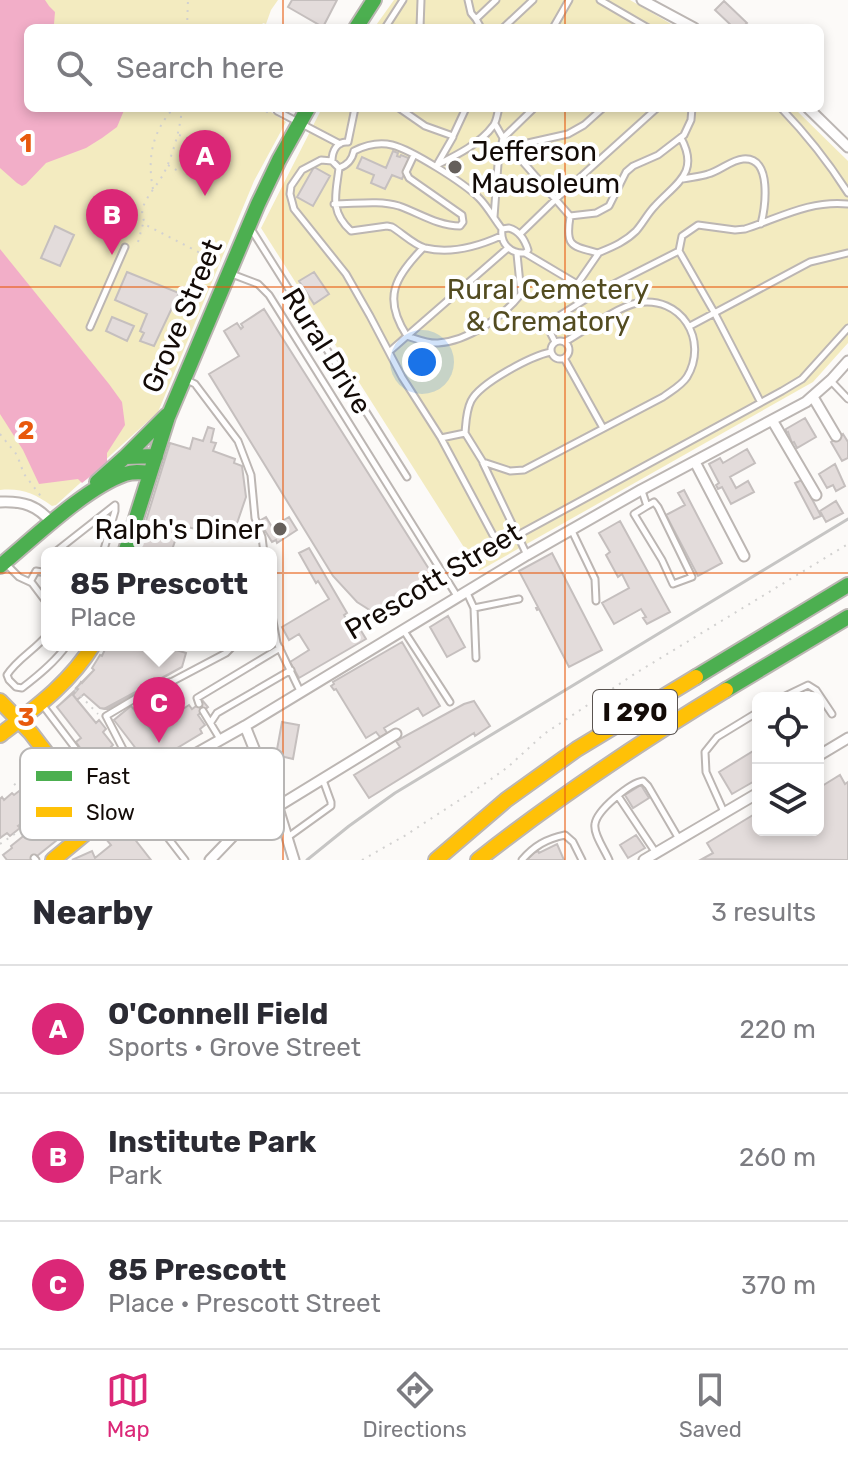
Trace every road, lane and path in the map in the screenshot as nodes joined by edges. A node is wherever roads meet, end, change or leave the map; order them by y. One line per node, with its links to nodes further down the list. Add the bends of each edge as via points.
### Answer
1 (188, 0): 12 (path)
2 (374, 0): 13 (main road)
3 (403, 0): 14 (lane)
4 (421, 0): 15 (lane)
5 (468, 0): 11 (lane)
6 (496, 0): 11 (lane)
7 (533, 0): 17 (lane)
8 (569, 0): 18 (lane)
9 (600, 0): 19 (lane)
10 (642, 0): 20 (street)
11 (476, 19): 16 (lane)
12 (187, 24)
13 (359, 24)
14 (388, 24)
15 (420, 24)
16 (479, 24)
17 (507, 24)
18 (555, 24)
19 (641, 24)
20 (687, 24)
21 (171, 112): 54 (path, via 160,125 150,158)
22 (181, 112): 37 (path)
23 (279, 112): 35 (lane)
24 (306, 112): 35 (main road, Grove Street)
25 (354, 112): 42 (lane)
26 (405, 112): 38 (lane)
27 (464, 112): 38 (lane)
28 (498, 112): 36 (lane)
29 (530, 112): 39 (lane)
30 (599, 112): 44 (lane, via 568,134)
31 (653, 112): 56 (lane)
32 (692, 112): 40 (lane)
33 (785, 112): 55 (lane)
34 (812, 112): 45 (street)
35 (299, 124): 43 (lane); 63 (main road, Grove Street)
36 (495, 124): 39 (lane); 50 (lane)
37 (177, 134): 41 (path); 49 (path)
38 (453, 136): 50 (lane)
39 (503, 138): 44 (lane); 60 (lane)
40 (681, 138): 53 (lane, via 689,156); 59 (lane, via 626,172 604,210)
41 (194, 140)
42 (348, 142): 43 (lane); 46 (lane)
43 (340, 144): 48 (lane)
44 (510, 147): 56 (lane)
45 (848, 147)
46 (354, 151): 47 (lane, via 379,144); 51 (lane, via 349,163)
47 (414, 155): 50 (lane); 57 (lane, via 406,172 409,178 462,215 460,226 378,202)
48 (332, 161): 51 (lane); 86 (lane, via 321,160 302,170 291,186 292,203 346,274)
49 (167, 165): 52 (path); 54 (path)
50 (435, 166): 60 (lane, via 477,196)
51 (339, 168): 57 (lane)
52 (178, 171)
53 (682, 179): 62 (lane, via 741,159 753,161 765,185); 72 (lane, via 634,233)
54 (153, 190): 61 (path, via 143,207)
55 (848, 193)
56 (555, 200): 59 (lane); 65 (lane)
57 (334, 204): 68 (lane, via 351,231 392,227)
58 (848, 204): 62 (lane, via 809,206)
59 (570, 216): 72 (lane, via 571,244)
60 (494, 218): 64 (lane)
61 (144, 222): 66 (path); 75 (path, via 207,256)
62 (761, 224): 70 (lane, via 735,230 698,225 682,236)
63 (248, 225): 76 (main road, Grove Street); 107 (lane, Rural Drive)
64 (502, 232): 65 (lane); 68 (lane, via 476,247); 69 (lane)
65 (520, 234): 71 (lane)
66 (138, 242)
67 (125, 247): 81 (lane)
68 (423, 248): 83 (lane, via 394,287 394,309)
69 (508, 248): 74 (lane); 83 (lane)
70 (679, 251): 78 (lane); 79 (lane)
71 (525, 253): 74 (lane); 77 (lane)
72 (598, 253): 77 (lane)
73 (848, 253): 79 (lane, via 810,262)
74 (517, 254): 83 (lane, via 521,294 499,316 451,341 436,344)
75 (209, 266)
76 (228, 273): 90 (main road, Grove Street); 128 (lane, via 258,284 269,295)
77 (578, 283): 78 (lane)
78 (594, 294): 84 (lane, via 546,324)
79 (714, 312): 80 (lane); 94 (lane)
80 (690, 326): 85 (lane, via 661,304 637,303); 97 (lane, via 694,352 685,379 663,397)
81 (90, 327)
82 (848, 328): 94 (lane, via 802,379)
83 (407, 336): 86 (lane)
84 (555, 342): 85 (lane); 87 (lane)
85 (565, 342): 88 (lane, via 569,353)
86 (390, 351): 101 (lane)
87 (551, 352): 88 (lane); 98 (lane, via 477,392)
88 (564, 358): 97 (lane)
89 (848, 361): 91 (street, Prescott Street)
90 (184, 379): 95 (main road, Grove Street); 121 (lane, via 195,384 238,441 251,475)
91 (831, 380): 92 (street, Prescott Street); 93 (lane)
92 (813, 397): 96 (street, Prescott Street); 100 (street)
93 (848, 399)
94 (760, 401): 116 (lane)
95 (171, 412): 102 (main road, Grove Street); 103 (main road)
96 (772, 420): 105 (street, Prescott Street); 110 (street)
97 (603, 428): 104 (lane, via 519,472)
98 (465, 433): 101 (lane); 104 (lane)
99 (0, 434): 111 (path)
100 (836, 436)
101 (441, 438): 116 (lane, via 493,535 500,541)
102 (156, 456): 103 (main road); 106 (main road, Grove Street)
103 (125, 457): 109 (main road)
104 (483, 462): 116 (lane)
105 (695, 462): 108 (street, Prescott Street); 123 (street)
106 (150, 473): 109 (main road, via 124,474); 120 (main road, Grove Street)
107 (407, 477)
108 (641, 490): 113 (lane); 115 (street, Prescott Street)
109 (86, 495): 114 (main road)
110 (816, 495)
111 (43, 499)
112 (0, 502): 114 (street, via 32,505)
113 (647, 506): 113 (lane, via 634,514 673,584 692,577 658,507 654,502)
114 (52, 523): 124 (main road)
115 (571, 530): 122 (street, Prescott Street); 131 (lane, via 595,579)
116 (518, 535): 122 (lane)
117 (848, 544): 192 (path, via 636,673 544,734 487,782)
118 (62, 547): 119 (lane, via 115,505)
119 (105, 547)
120 (127, 547)
121 (263, 547)
122 (527, 555): 128 (street, Prescott Street)
123 (744, 556)
124 (2, 564): 126 (lane)
125 (41, 572): 126 (lane, via 36,571)
126 (30, 582): 129 (lane)
127 (848, 585): 187 (main road, I 290, via 577,749)
128 (462, 594): 132 (lane); 134 (street, Prescott Street)
129 (41, 596)
130 (519, 599): 132 (lane)
131 (596, 601)
132 (474, 608): 143 (lane)
133 (848, 617): 193 (main road, I 290, via 617,759)
134 (403, 630): 146 (street, Prescott Street); 151 (lane)
135 (41, 641): 139 (lane, via 7,675 16,687 22,688)
136 (277, 643): 137 (lane)
137 (280, 648): 138 (lane); 144 (lane)
138 (277, 650)
139 (62, 651)
140 (89, 651): 150 (main road)
141 (228, 651): 156 (lane)
142 (275, 651): 153 (lane, via 197,698)
143 (476, 658)
144 (291, 670): 146 (lane); 159 (lane, via 217,713)
145 (74, 689): 156 (path)
146 (301, 692): 160 (street, Prescott Street)
147 (793, 692): 148 (lane, via 808,685)
148 (817, 692)
149 (0, 701): 158 (main road)
150 (41, 702): 158 (main road); 166 (lane)
151 (450, 702)
152 (824, 702): 155 (lane)
153 (199, 704)
154 (203, 711): 159 (lane)
155 (832, 714)
156 (106, 716): 167 (lane)
157 (752, 716): 177 (lane, via 717,737 705,752 706,772)
158 (19, 721): 162 (main road); 165 (main road)
159 (211, 722): 163 (lane)
160 (245, 726): 163 (street, Prescott Street); 169 (street)
161 (396, 734): 172 (street)
162 (0, 735)
163 (220, 739): 168 (street, Prescott Street)
164 (847, 741): 170 (street)
165 (33, 748)
166 (75, 748)
167 (122, 748)
168 (205, 748)
169 (254, 748)
170 (824, 750)
171 (20, 780): 173 (path)
172 (323, 780): 176 (street); 180 (lane, via 331,806)
173 (14, 785)
174 (618, 796): 181 (lane, via 643,781); 186 (lane); 196 (lane, via 594,827)
175 (752, 796): 177 (street)
176 (284, 804)
177 (724, 812): 181 (street)
178 (284, 828): 180 (street)
179 (20, 830): 185 (path)
180 (287, 838): 191 (street)
181 (679, 839): 186 (street)
182 (77, 840): 188 (main road, Prescott Street)
183 (170, 840): 189 (lane)
184 (229, 840): 190 (street)
185 (0, 844)
186 (656, 853): 197 (street)
187 (436, 858)
188 (53, 860)
189 (185, 860)
190 (210, 860)
191 (294, 860)
192 (362, 860)
193 (478, 860)
194 (522, 860): 195 (lane, via 549,838 565,835)
195 (582, 860)
196 (609, 860)
197 (644, 860)

